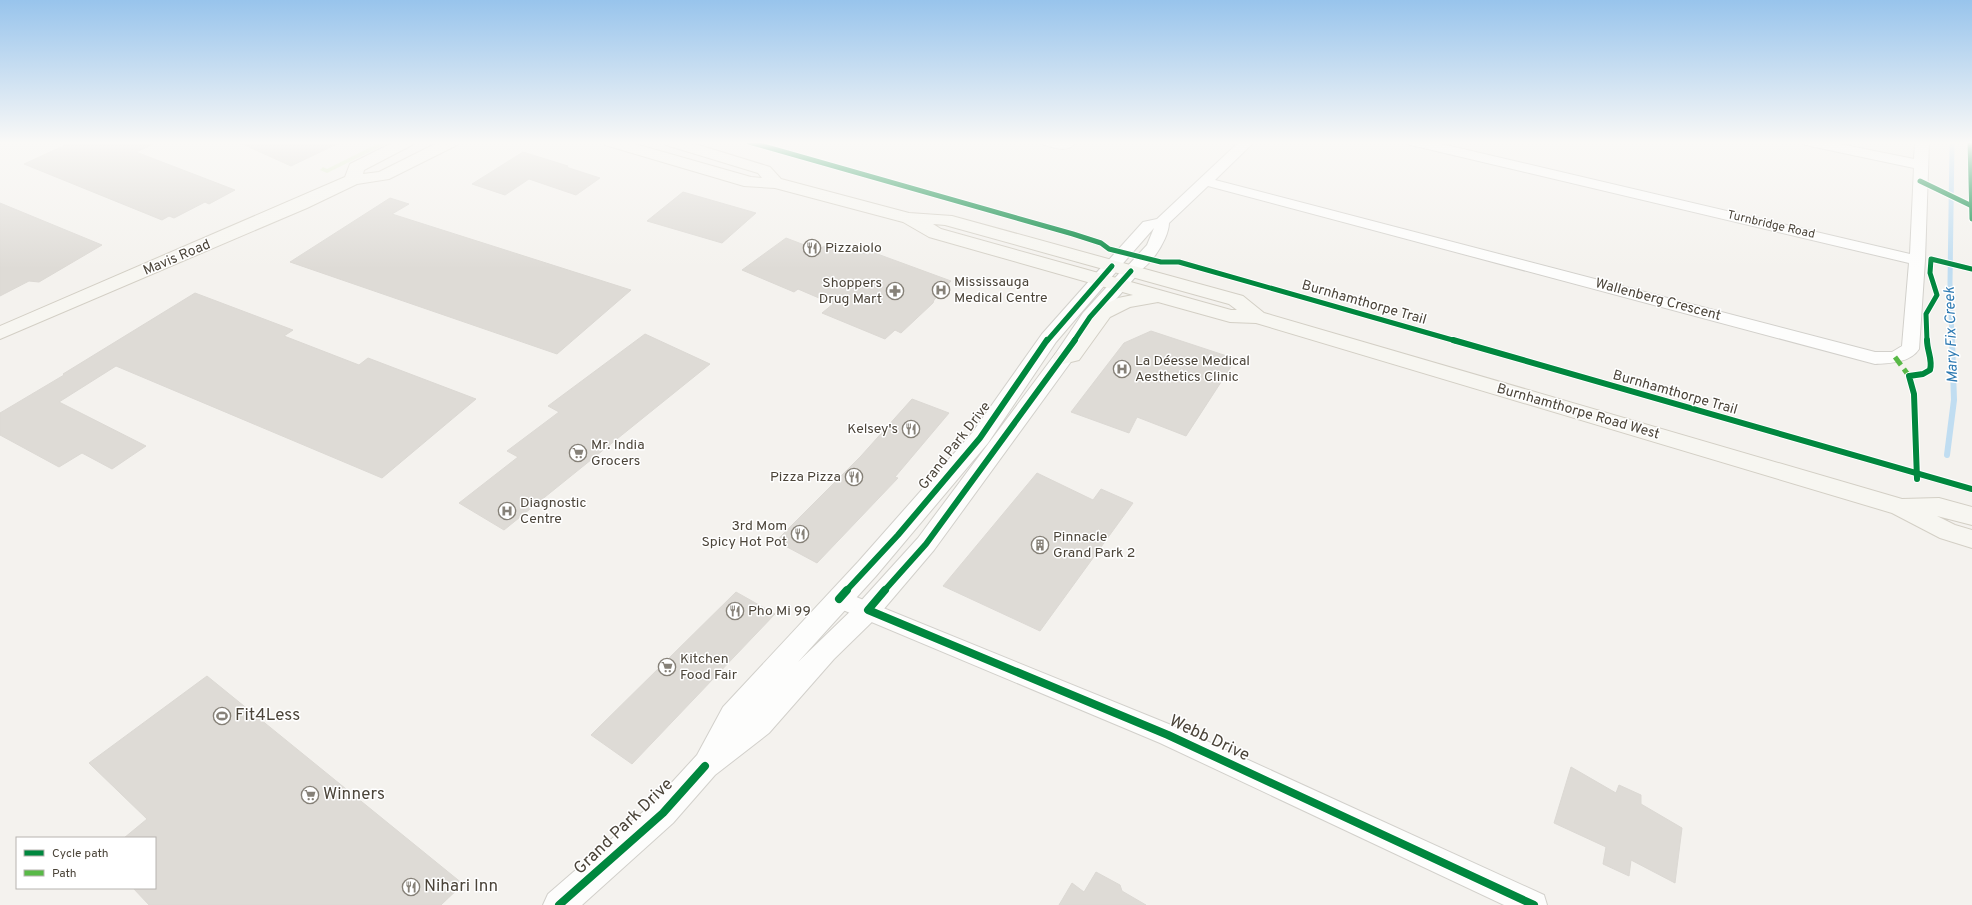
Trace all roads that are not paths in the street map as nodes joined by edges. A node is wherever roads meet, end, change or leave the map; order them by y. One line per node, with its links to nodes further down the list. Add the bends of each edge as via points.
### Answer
1 (344, 184): 16 (main road, Mavis Road)
2 (780, 184): 7 (main road, Burnhamthorpe Road West)
3 (1201, 184): 8 (street)
4 (1216, 184): 9 (street, Wallenberg Crescent, via 1875,358 1895,357 1910,349)
5 (1595, 184): 9 (street, Turnbridge Road)
6 (1920, 184): 9 (street, Wallenberg Crescent)
7 (909, 218): 10 (main road, Burnhamthorpe Road West, via 946,220); 12 (main road, Burnhamthorpe Road West, via 935,233)
8 (1162, 222): 10 (street, via 1148,225); 11 (street, via 1163,231 1148,253)
9 (1917, 260)
10 (1112, 266): 11 (main road, Burnhamthorpe Road West); 12 (street, Grand Park Drive)
11 (1131, 271): 13 (street, Grand Park Drive); 15 (main road, Burnhamthorpe Road West, via 1236,300)
12 (1100, 279): 13 (main road, Burnhamthorpe Road West); 21 (street, Grand Park Drive, via 1049,338 980,438 898,535)
13 (1118, 285): 14 (main road, Burnhamthorpe Road West); 17 (street, Grand Park Drive, via 1090,317)
14 (1157, 296): 15 (main road, Burnhamthorpe Road West, via 1230,316); 17 (main road, via 1125,302 1104,313 1072,356)
15 (1257, 317): 18 (main road, Burnhamthorpe Road West)
16 (0, 333)
17 (1063, 358): 22 (street, Grand Park Drive, via 926,544)
18 (1900, 506): 19 (main road, Burnhamthorpe Road West, via 1939,507); 20 (main road, Burnhamthorpe Road West, via 1948,532)
19 (1972, 516)
20 (1972, 539)
21 (839, 598): 22 (street, Webb Drive); 23 (street, Grand Park Drive, via 815,628 733,716)
22 (868, 610): 23 (street, Grand Park Drive, via 825,651 759,724); 24 (street, Webb Drive, via 1168,735)
23 (705, 766): 25 (street, Grand Park Drive, via 663,813)
24 (1501, 898): 26 (street, Webb Drive)
25 (559, 905)
26 (1534, 905)

